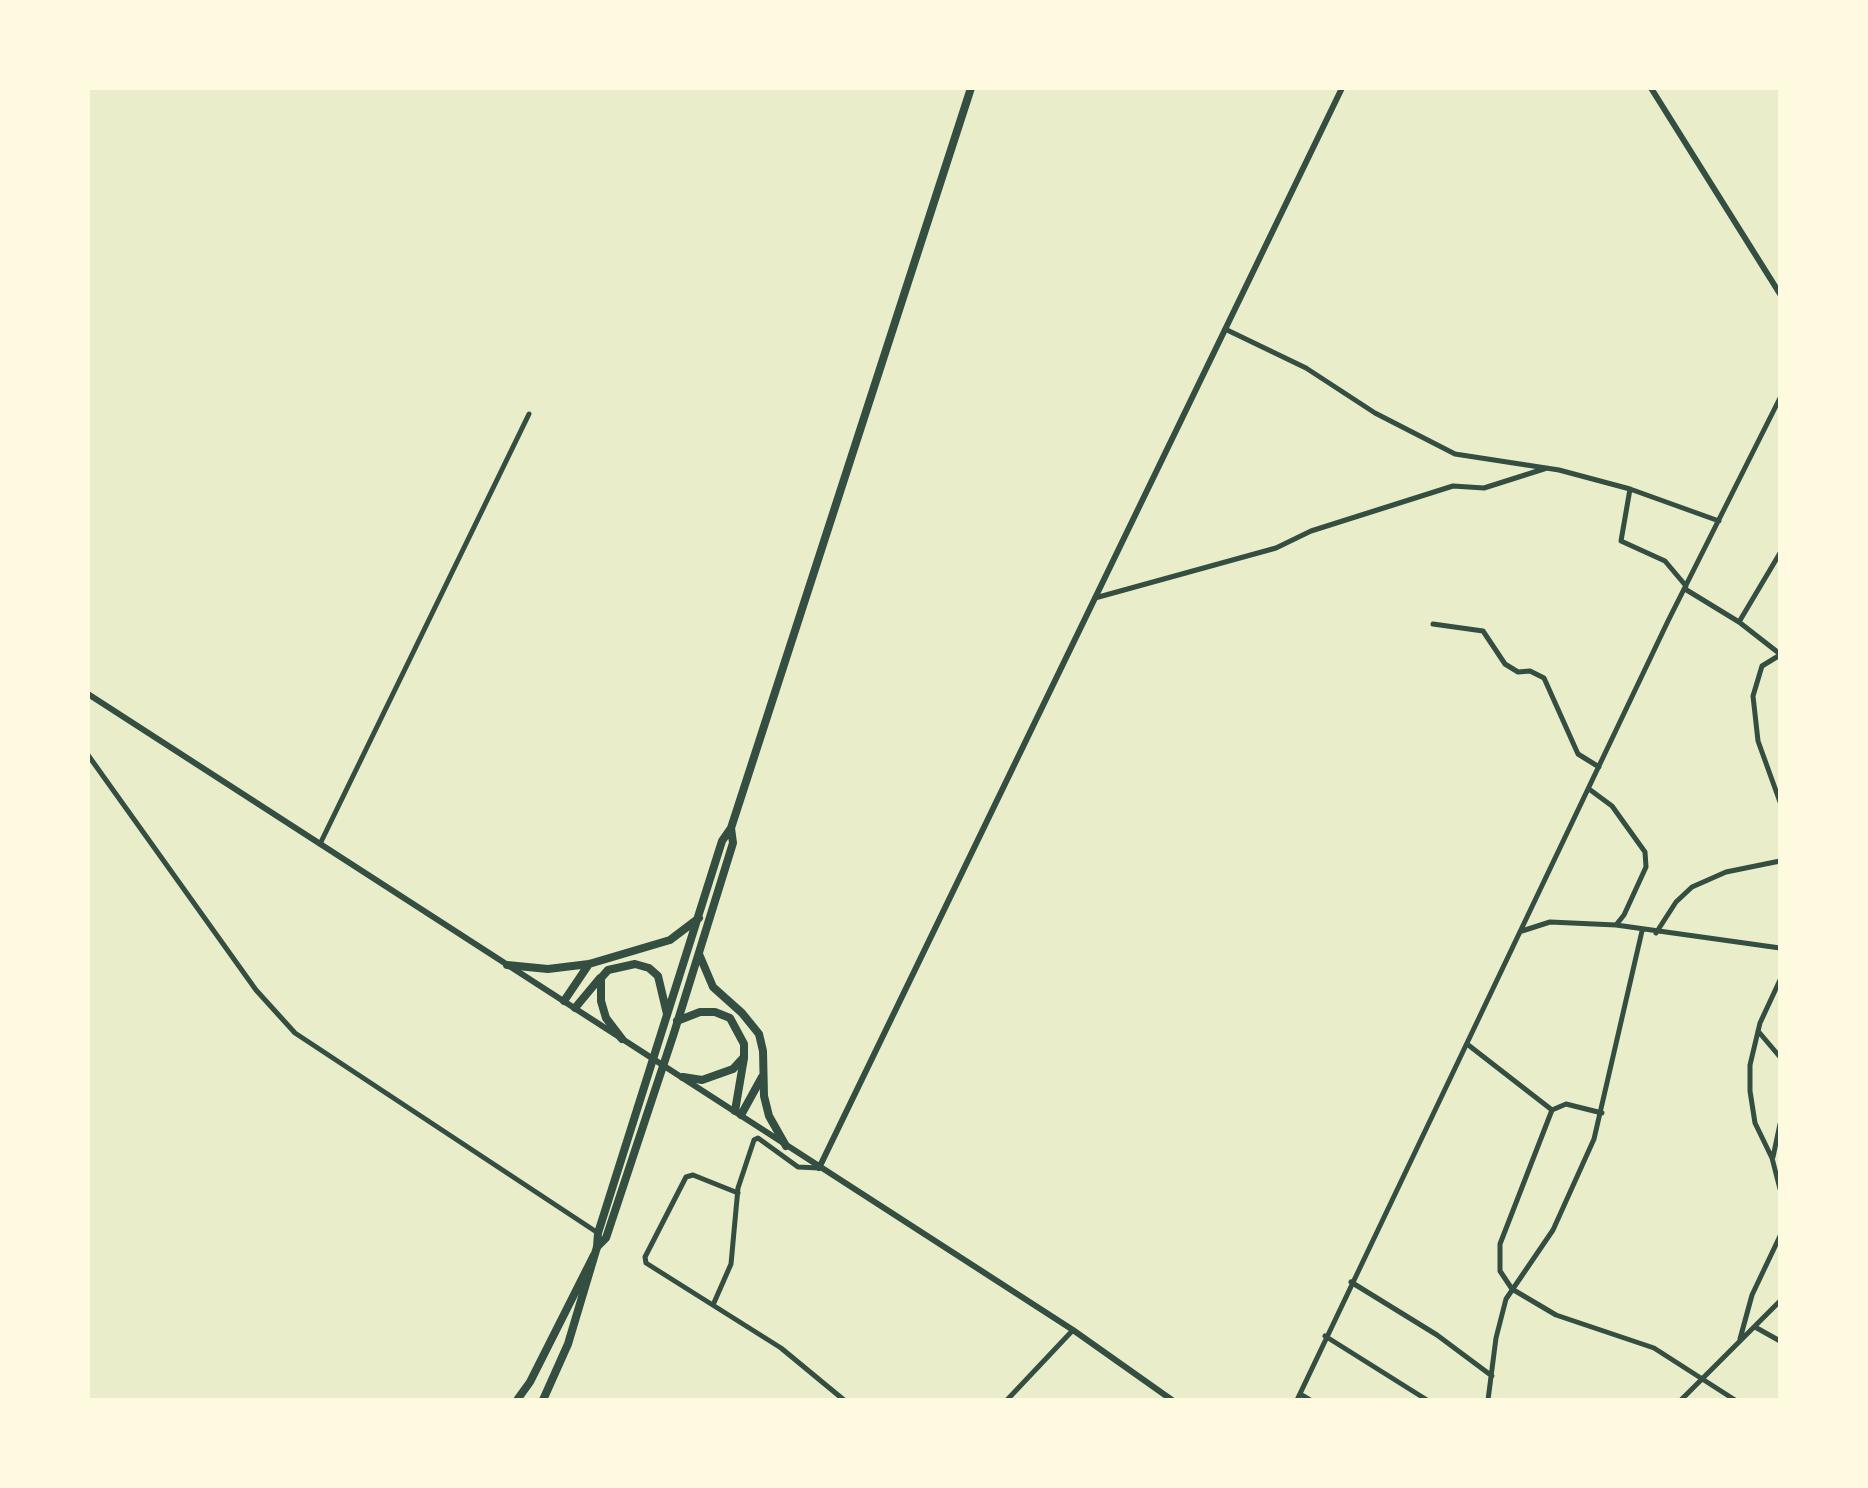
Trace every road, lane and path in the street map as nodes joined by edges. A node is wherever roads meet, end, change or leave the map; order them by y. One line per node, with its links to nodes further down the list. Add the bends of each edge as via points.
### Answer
1 (971, 88): 22 (main road)
2 (1342, 88): 5 (street)
3 (1651, 88): 4 (street)
4 (1780, 294)
5 (1225, 329): 8 (street, via 1306,368 1362,406 1455,454); 13 (street)
6 (1780, 398): 10 (street)
7 (529, 414): 23 (street)
8 (1548, 468): 9 (street); 13 (street, via 1484,488 1453,486 1311,531 1276,548)
9 (1630, 489): 10 (street); 12 (street, via 1621,541 1665,561)
10 (1719, 521): 12 (street)
11 (1780, 553): 14 (street)
12 (1685, 587): 14 (street); 19 (street)
13 (1095, 598): 53 (street)
14 (1739, 622): 16 (street)
15 (1433, 624): 19 (street, via 1483,631 1505,664 1544,678 1578,754)
16 (1780, 654): 21 (street, via 1762,666 1753,696 1758,741)
17 (88, 694): 23 (street)
18 (88, 755): 56 (street, via 256,990 295,1033)
19 (1599, 767): 20 (street)
20 (1589, 789): 26 (street, via 1612,806 1647,859); 27 (street)
21 (1780, 802)
22 (731, 828): 25 (main road, via 722,841); 31 (main road, via 733,843)
23 (320, 844): 33 (street)
24 (1780, 861): 29 (street, via 1726,872 1692,887)
25 (699, 917): 32 (main road, via 670,940); 38 (main road)
26 (1616, 925): 27 (street, via 1550,922); 28 (street)
27 (1522, 931): 42 (street)
28 (1642, 931): 29 (street); 49 (street)
29 (1655, 934): 30 (street)
30 (1780, 948)
31 (699, 953): 39 (main road); 45 (main road, via 713,987 759,1034)
32 (589, 964): 33 (main road, via 548,969); 36 (main road)
33 (507, 965): 36 (street)
34 (601, 978): 37 (main road); 38 (main road, via 616,967 649,968 658,976); 41 (main road, via 606,1018)
35 (1780, 980): 40 (street)
36 (564, 1001): 37 (street)
37 (575, 1008): 41 (street)
38 (667, 1016): 56 (main road)
39 (677, 1021): 43 (main road, via 700,1012 730,1018 742,1036); 56 (main road)
40 (1758, 1031): 44 (street); 52 (street, via 1750,1065 1752,1111)
41 (622, 1039): 46 (street)
42 (1467, 1044): 47 (street); 59 (street)
43 (744, 1057): 46 (main road, via 718,1077); 48 (main road)
44 (1780, 1057)
45 (763, 1075): 48 (main road); 51 (main road, via 769,1116)
46 (683, 1077): 48 (street)
47 (1552, 1110): 49 (street, via 1566,1104); 60 (street, via 1498,1254 1500,1271)
48 (738, 1113): 51 (street)
49 (1602, 1113): 60 (street, via 1553,1230)
50 (1780, 1124): 52 (street)
51 (786, 1146): 53 (street)
52 (1772, 1158): 54 (street)
53 (819, 1168): 55 (street, via 798,1167 757,1138); 64 (street)
54 (1780, 1189)
55 (738, 1193): 62 (street, via 731,1264); 62 (street, via 688,1176 645,1257 646,1263)
56 (602, 1235): 58 (main road)
57 (1780, 1236): 66 (street, via 1752,1295)
58 (596, 1251): 71 (main road, via 573,1332); 73 (main road)
59 (1351, 1282): 65 (street); 68 (street)
60 (1512, 1289): 68 (street, via 1496,1338); 69 (street, via 1576,1324 1654,1348)
61 (1780, 1301): 63 (street)
62 (713, 1305): 74 (street, via 781,1348)
63 (1755, 1327): 66 (street); 67 (street)
64 (1073, 1330): 75 (street); 76 (street)
65 (1325, 1336): 70 (street); 78 (street)
66 (1740, 1340): 69 (street)
67 (1780, 1341)
68 (1492, 1376): 79 (street)
69 (1703, 1378): 72 (street); 80 (street)
70 (1298, 1397): 77 (street)
71 (544, 1399)
72 (1733, 1399)
73 (517, 1400)
74 (844, 1400)
75 (1007, 1400)
76 (1172, 1400)
77 (1310, 1400)
78 (1427, 1400)
79 (1488, 1400)
80 (1681, 1400)

